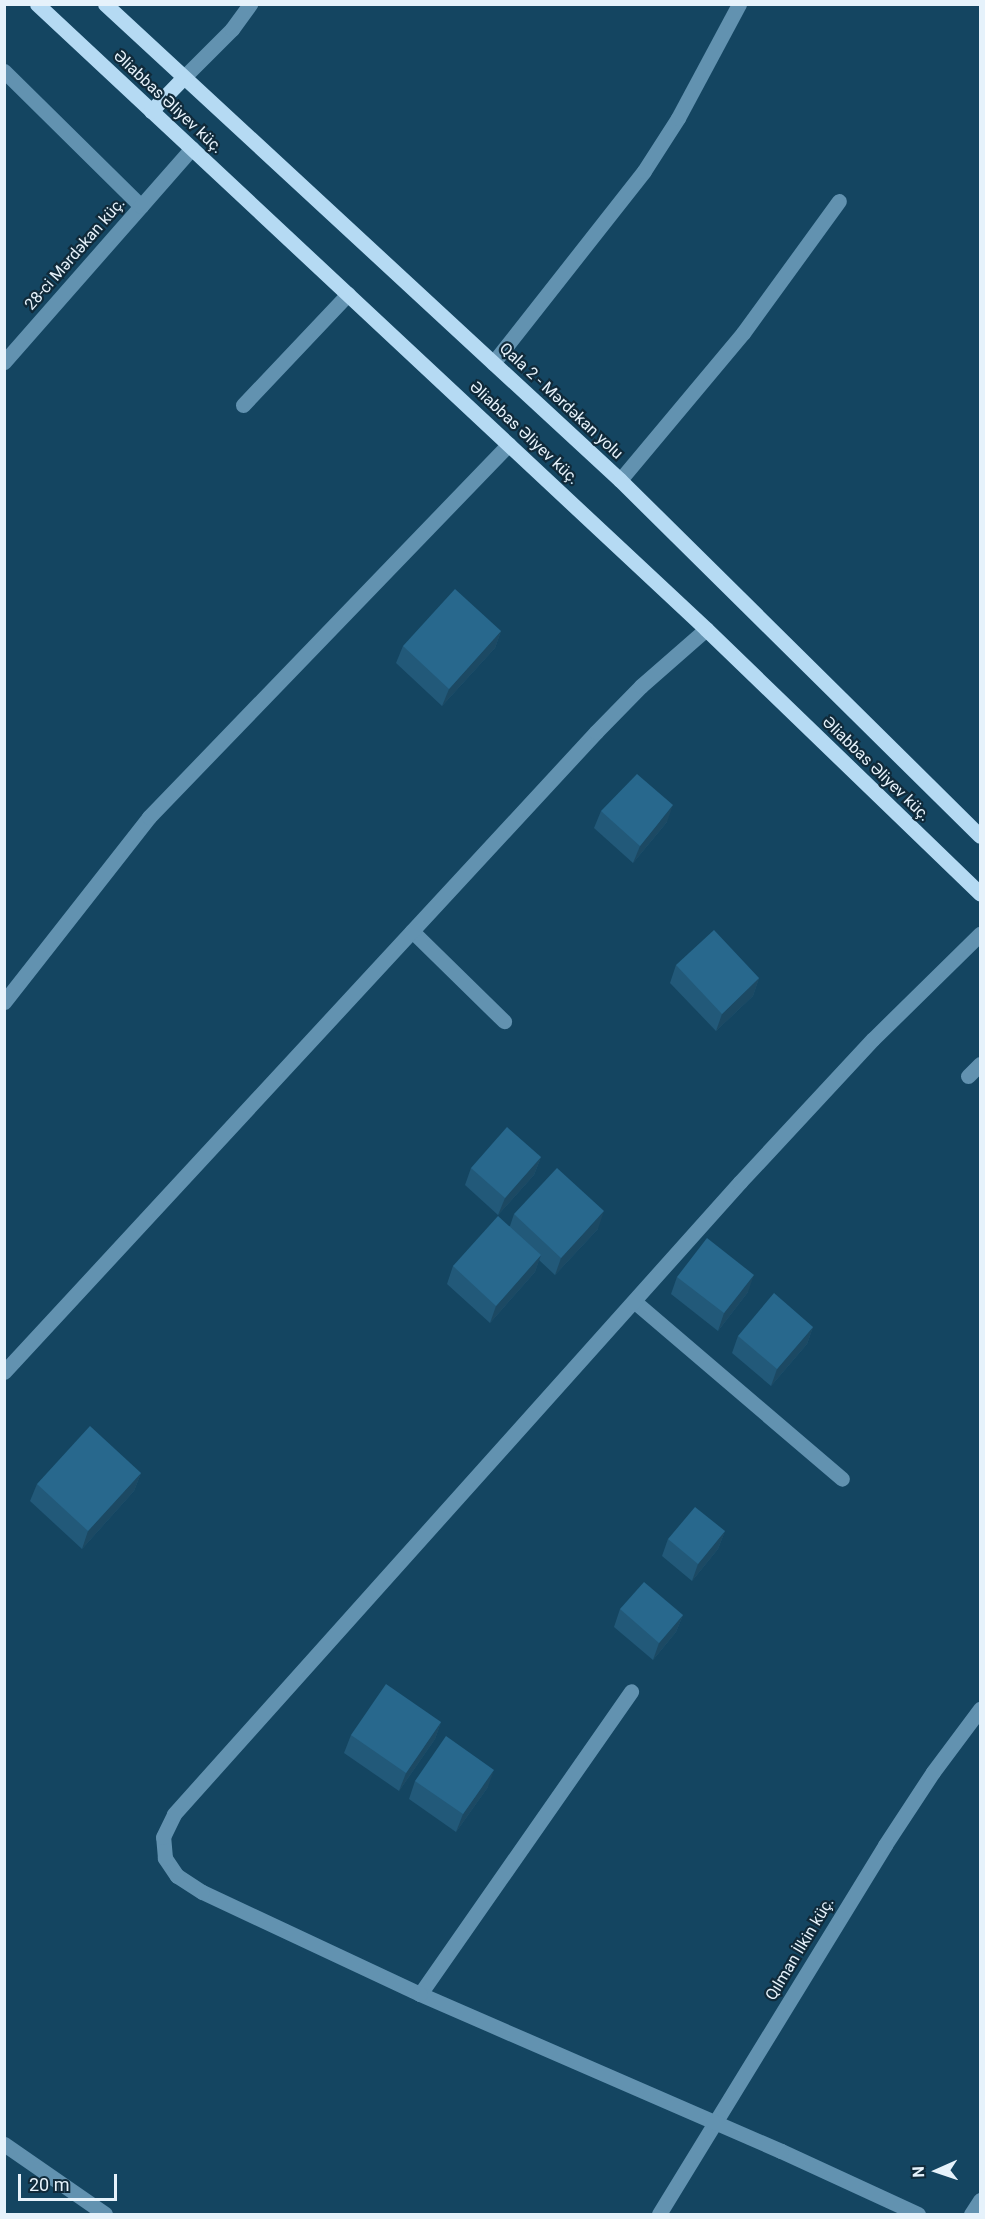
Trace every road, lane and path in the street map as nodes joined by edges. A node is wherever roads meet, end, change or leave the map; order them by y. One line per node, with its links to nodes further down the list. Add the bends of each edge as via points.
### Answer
1 (37, 4): 7 (main road, Əliabbas Əliyev küç.)
2 (105, 4): 6 (main road, Qala 2 - Mərdəkan yolu)
3 (250, 4): 6 (street)
4 (739, 4): 13 (street, via 678,118 644,171)
5 (4, 71): 10 (street, 28-ci Mərdəkan küç.)
6 (183, 78): 7 (main road); 13 (main road, Qala 2 - Mərdəkan yolu)
7 (151, 111): 8 (main road, Əliabbas Əliyev küç.)
8 (192, 148): 10 (street); 11 (main road, Əliabbas Əliyev küç.)
9 (839, 201): 16 (street, via 729,351)
10 (141, 206): 12 (street, 28-ci Mərdəkan küç.)
11 (348, 294): 14 (street); 15 (main road, Əliabbas Əliyev küç.)
12 (4, 362)
13 (493, 363): 16 (main road, Qala 2 - Mərdəkan yolu)
14 (243, 405)
15 (509, 444): 17 (main road, Əliabbas Əliyev küç.); 22 (street, via 149,817)
16 (620, 480): 18 (main road, Qala 2 - Mərdəkan yolu)
17 (706, 629): 19 (main road, Əliabbas Əliyev küç.); 20 (street, via 640,686)
18 (981, 836)
19 (981, 894)
20 (412, 932): 23 (street); 27 (street)
21 (981, 934): 26 (street, via 866,1048 740,1182)
22 (4, 1002)
23 (504, 1021)
24 (981, 1064): 25 (street)
25 (968, 1076)
26 (635, 1302): 28 (street); 31 (street, via 174,1814 163,1837 165,1858 177,1876 202,1892)
27 (4, 1372)
28 (842, 1479)
29 (631, 1692): 31 (street)
30 (981, 1708): 32 (street, Qılman İlkin küç., via 885,1845)
31 (420, 1994): 32 (street)
32 (714, 2124): 36 (street, Qılman İlkin küç.); 37 (street)
33 (4, 2144): 35 (street)
34 (981, 2200): 38 (street)
35 (105, 2214)
36 (659, 2214)
37 (918, 2214)
38 (970, 2214)

